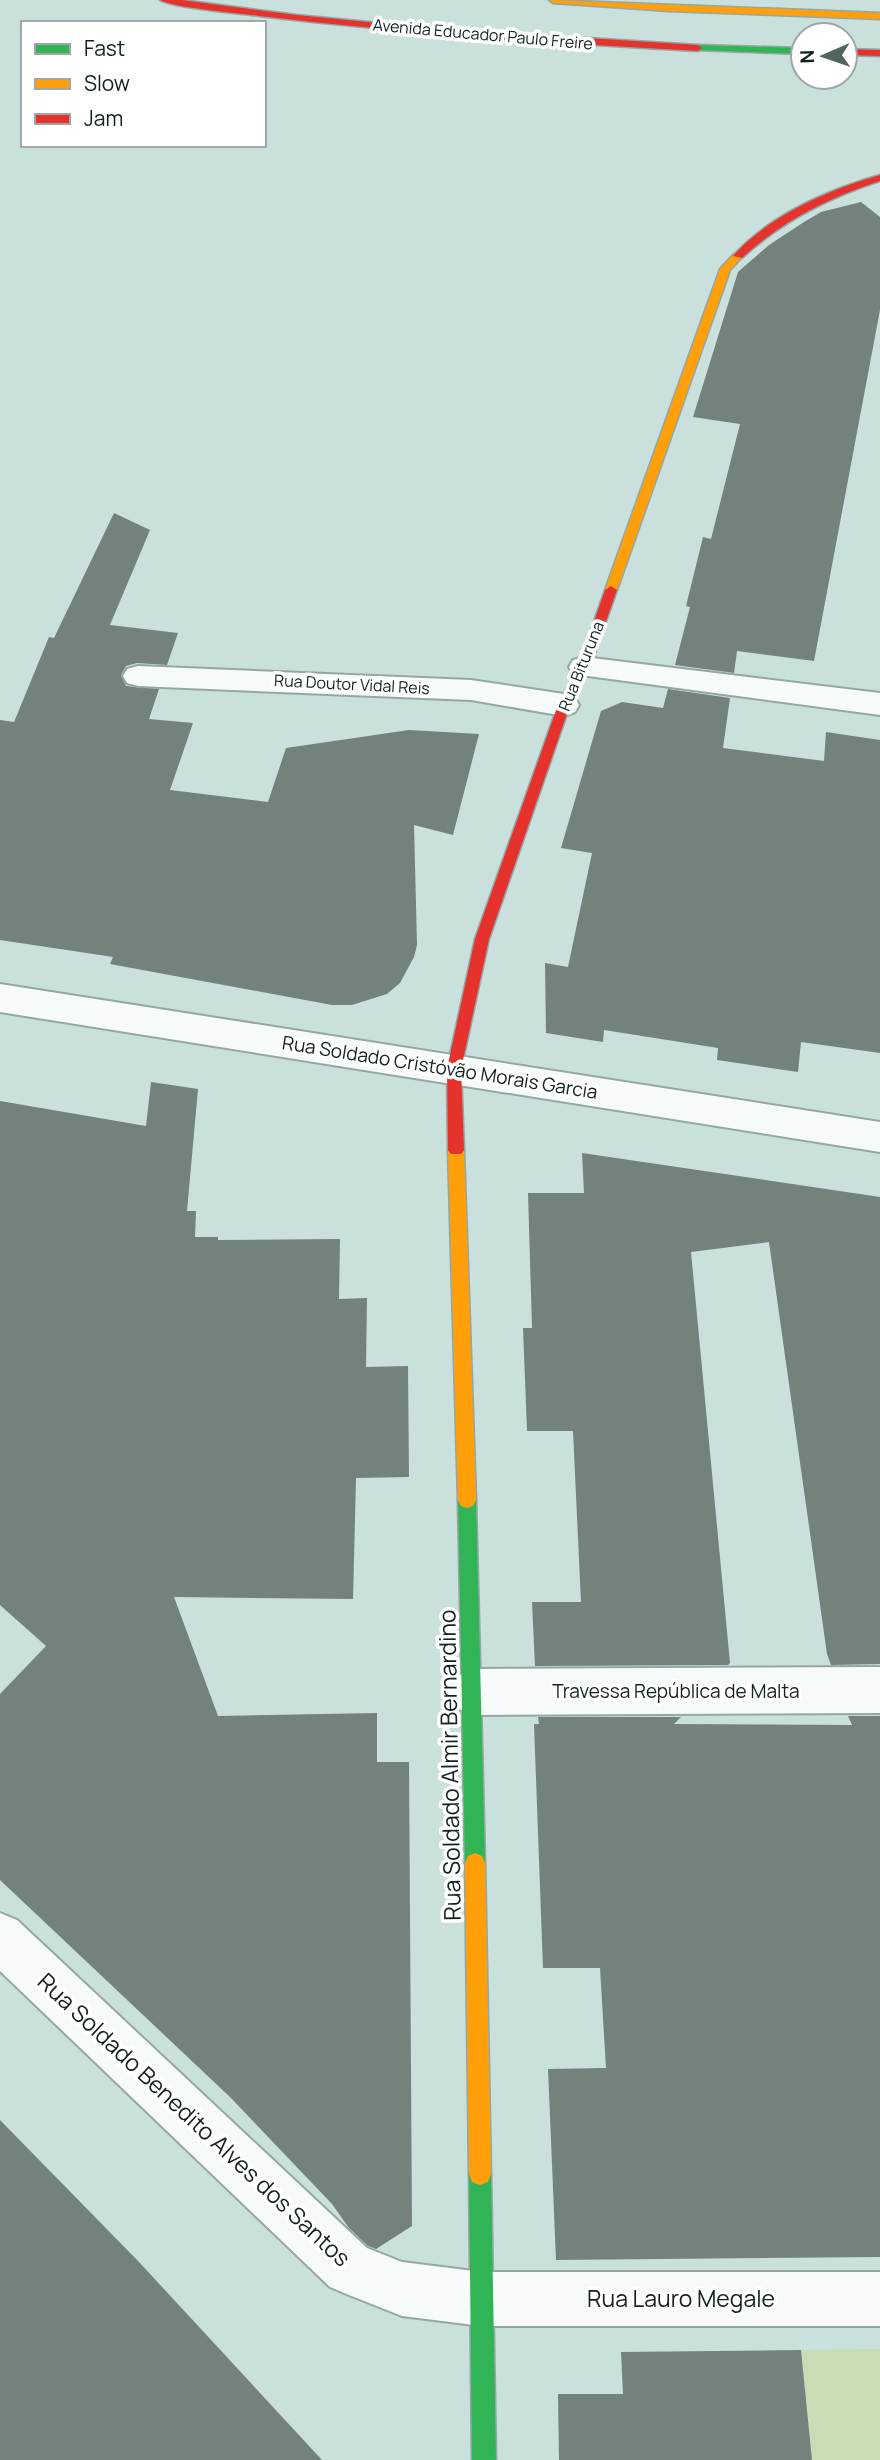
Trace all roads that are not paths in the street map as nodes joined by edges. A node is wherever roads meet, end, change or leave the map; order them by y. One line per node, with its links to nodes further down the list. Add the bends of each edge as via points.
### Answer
1 (164, 0): 4 (main road, Avenida Educador Paulo Freire, via 511,37)
2 (553, 0): 3 (main road)
3 (880, 16)
4 (789, 51)
5 (859, 52): 6 (main road)
6 (880, 52)
7 (880, 178): 8 (main road, Rua Bituruna, via 815,203 758,237 725,269)
8 (583, 667): 10 (street); 11 (main road, Rua Bituruna)
9 (138, 676): 11 (street, Rua Doutor Vidal Reis, via 471,690)
10 (880, 704)
11 (564, 705): 13 (main road, Rua Bituruna, via 481,939)
12 (0, 998): 13 (street, Rua Soldado Cristóvão Morais Garcia)
13 (454, 1069): 14 (street, Rua Soldado Cristóvão Morais Garcia); 16 (main road, Rua Soldado Almir Bernardino)
14 (880, 1137)
15 (880, 1690): 16 (street, Travessa República de Malta)
16 (473, 1692): 18 (main road, Rua Soldado Almir Bernardino)
17 (0, 1937): 18 (street, Rua Soldado Benedito Alves dos Santos, via 349,2268 402,2289)
18 (482, 2298): 19 (street, Rua Lauro Megale); 20 (main road, Rua Soldado Almir Bernardino)
19 (880, 2299)
20 (484, 2460)

